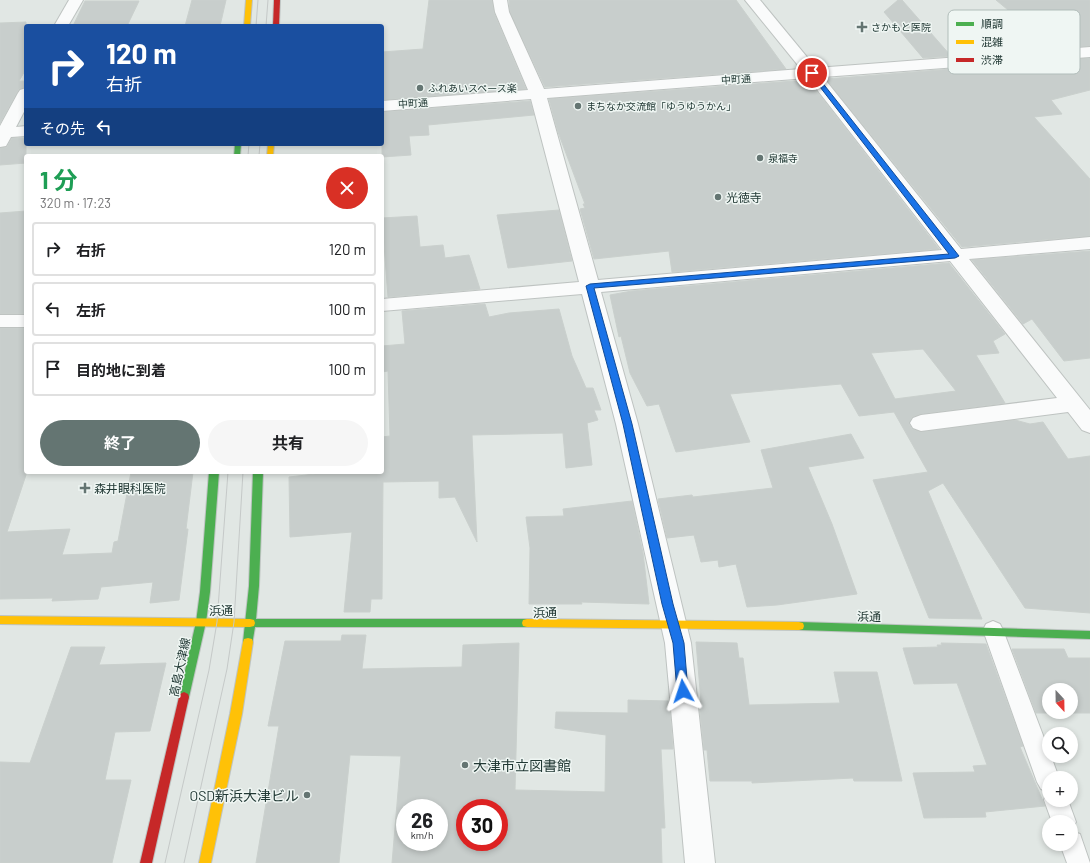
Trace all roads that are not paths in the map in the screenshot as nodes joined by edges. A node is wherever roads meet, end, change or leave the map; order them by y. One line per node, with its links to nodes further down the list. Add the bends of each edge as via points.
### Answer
1 (76, 0): 6 (street)
2 (249, 0): 7 (main road)
3 (277, 0): 8 (main road)
4 (500, 0): 13 (street, via 502,12)
5 (752, 0): 12 (street)
6 (62, 24)
7 (247, 24)
8 (276, 24)
9 (1090, 52): 10 (street, 中町通)
10 (1080, 53)
11 (948, 63): 12 (street, 中町通)
12 (812, 73): 13 (street, 中町通); 19 (street)
13 (538, 94): 15 (street, 中町通); 20 (street)
14 (24, 96): 17 (street)
15 (384, 106)
16 (24, 131): 17 (street)
17 (2, 136)
18 (1090, 243): 19 (street)
19 (955, 256): 20 (street); 24 (street)
20 (590, 286): 21 (street); 32 (street, via 627,424)
21 (384, 305)
22 (0, 321): 23 (street)
23 (24, 321)
24 (1073, 404): 25 (street); 26 (street)
25 (921, 423)
26 (1090, 425)
27 (214, 474): 30 (main road, 高島大津線)
28 (258, 474): 31 (main road)
29 (0, 620): 30 (main road, 浜通)
30 (201, 622): 31 (main road, 浜通); 37 (main road, 高島大津線)
31 (250, 623): 32 (main road, 浜通); 38 (main road, via 243,672)
32 (673, 624): 33 (main road, 浜通); 39 (street, via 678,643)
33 (993, 630): 34 (main road, 浜通); 35 (lane)
34 (1090, 634)
35 (1045, 771)
36 (1074, 851): 40 (lane)
37 (146, 863)
38 (205, 863)
39 (700, 863)
40 (1079, 863)

